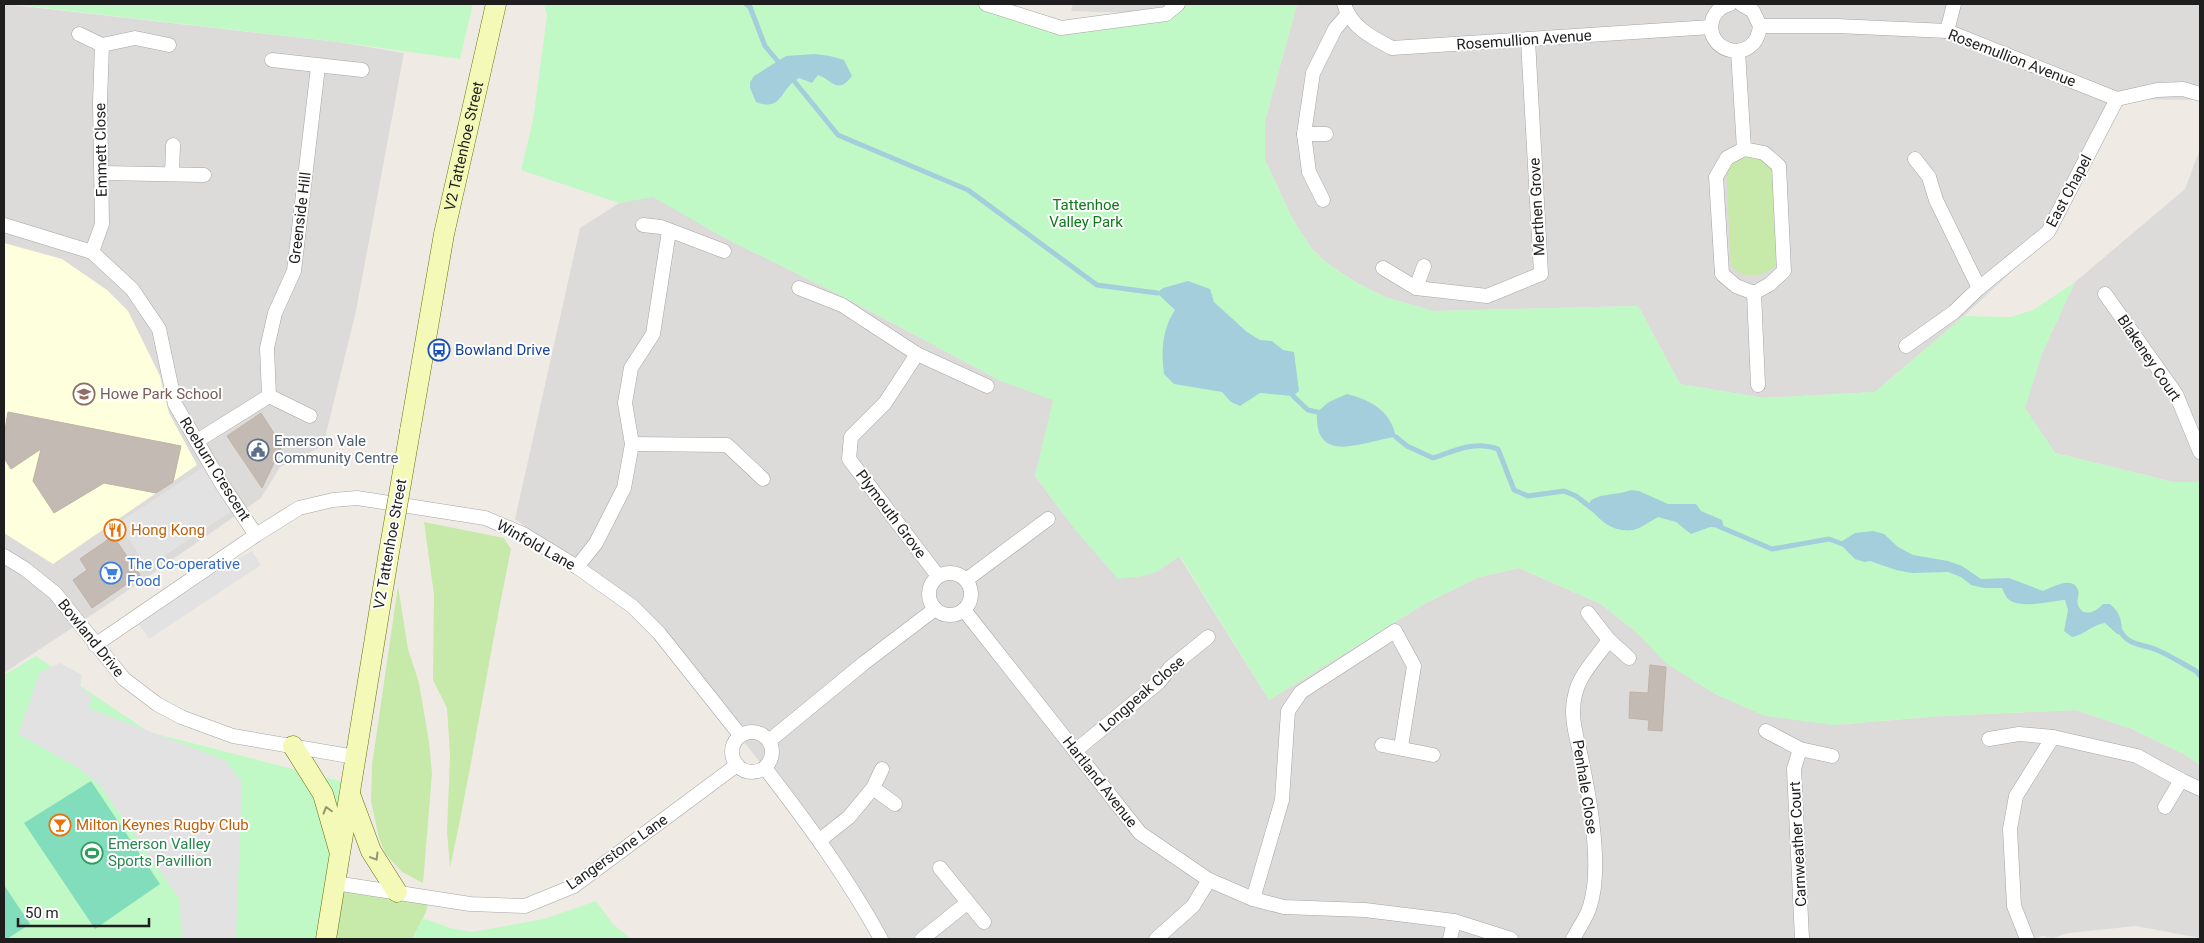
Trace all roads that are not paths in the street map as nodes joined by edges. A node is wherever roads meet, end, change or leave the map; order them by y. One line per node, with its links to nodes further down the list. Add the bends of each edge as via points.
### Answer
1 (496, 4): 77 (street, V2 Tattenhoe Street, bridge, via 444,234)
2 (986, 4): 3 (street, via 1061,28 1166,14)
3 (1178, 4)
4 (1730, 4): 9 (street, via 1715,14)
5 (1741, 4): 8 (street, via 1753,11)
6 (1954, 4): 10 (street)
7 (1345, 9): 12 (street, Rosemullion Avenue, via 1366,34 1392,48); 21 (street, Rosemullion Avenue, via 1313,73)
8 (1760, 26): 10 (street, Rosemullion Avenue, via 1838,26); 15 (street, via 1754,43)
9 (1711, 27): 12 (street, Rosemullion Avenue); 15 (street, via 1719,45)
10 (1947, 32): 20 (street, Rosemullion Avenue)
11 (79, 34): 14 (street)
12 (1528, 40): 38 (street, Merthen Grove, via 1541,274 1488,296)
13 (169, 44): 14 (street, via 135,38)
14 (102, 45): 26 (street, Emmett Close)
15 (1738, 51): 24 (street)
16 (272, 60): 17 (street)
17 (318, 67): 18 (street); 46 (street, Greenside Hill, via 294,271 275,313 267,348)
18 (362, 70)
19 (2200, 94): 20 (street, via 2183,89 2158,90)
20 (2117, 99): 39 (street, East Chapel, via 2048,232)
21 (1304, 134): 22 (street); 29 (street, Rosemullion Avenue, via 1309,172)
22 (1326, 134)
23 (173, 145): 27 (street)
24 (1744, 148): 40 (street, via 1727,158 1716,177 1722,274 1736,286); 40 (street, via 1764,153 1779,166 1784,272)
25 (1914, 159): 39 (street, via 1929,176 1936,200)
26 (103, 173): 27 (street); 34 (street, Emmett Close, via 102,224)
27 (172, 174): 28 (street)
28 (204, 175)
29 (1323, 200)
30 (4, 225): 34 (street, Roeburn Crescent)
31 (643, 225): 32 (street)
32 (669, 231): 33 (street); 49 (street, via 653,334 631,368 626,403)
33 (724, 251)
34 (92, 252): 48 (street, Roeburn Crescent, via 132,288 159,329 176,404)
35 (1424, 266): 38 (street)
36 (1383, 268): 38 (street, Merthen Grove)
37 (799, 288): 43 (street, via 842,305)
38 (1416, 288)
39 (1979, 288): 42 (street, East Chapel, via 1954,312)
40 (1754, 293): 44 (street)
41 (2105, 294): 50 (street, Blakeney Court, via 2176,394)
42 (1906, 346)
43 (917, 354): 45 (street); 56 (street, Plymouth Grove, via 885,403 852,437 849,458)
44 (1758, 385)
45 (987, 386)
46 (269, 396): 47 (street); 48 (street)
47 (310, 416)
48 (197, 441): 53 (street, Roeburn Crescent)
49 (632, 444): 51 (street, via 727,445); 55 (street, via 624,488 596,543)
50 (2200, 452)
51 (763, 479)
52 (1048, 520): 57 (street)
53 (256, 535): 55 (street, Winfold Lane, via 299,508 357,498 485,518 523,534); 63 (street, Winfold Lane)
54 (4, 556): 63 (street, Bowland Drive, via 55,593)
55 (577, 567): 66 (street, Winfold Lane, via 632,606 652,626)
56 (938, 576): 57 (street, via 952,572); 58 (street, via 930,586 929,596)
57 (966, 580): 59 (street, via 971,594)
58 (935, 609): 59 (street, via 948,615); 69 (street)
59 (964, 610): 74 (street, Hartland Avenue)
60 (1588, 613): 62 (street)
61 (1208, 637): 74 (street, Longpeak Close)
62 (1608, 640): 64 (street); 103 (street, Penhale Close, via 1582,678 1573,710 1588,790 1595,882 1590,906)
63 (95, 645): 71 (street, Bowland Drive, via 124,679 181,717 233,736)
64 (1628, 658)
65 (1766, 731): 73 (street)
66 (740, 735): 69 (street, via 752,731); 78 (street, via 732,746)
67 (2054, 737): 68 (street, via 2019,734); 81 (street, via 2137,756); 105 (street, via 2016,796 2010,829 2014,906)
68 (1989, 739)
69 (769, 741): 79 (street, via 773,752)
70 (1382, 745): 72 (street)
71 (294, 746): 77 (street, Bowland Drive); 88 (street, one-way to 71, via 323,794)
72 (1401, 747): 75 (street); 93 (street, via 1414,666 1395,631 1301,692 1288,710 1282,800)
73 (1800, 749): 76 (street); 104 (street, Carnweather Court, via 1794,769)
74 (1076, 751): 90 (street, Hartland Avenue, via 1140,833)
75 (1433, 755)
76 (1832, 756)
77 (355, 757): 84 (street, V2 Tattenhoe Street)
78 (736, 766): 79 (street, via 747,772); 92 (street, Langerstone Lane, via 574,886 525,906 470,904)
79 (765, 768): 87 (street)
80 (882, 769): 82 (street)
81 (2181, 780): 83 (street); 86 (street)
82 (872, 788): 85 (street); 87 (street, via 849,817)
83 (2200, 789)
84 (350, 796): 88 (street, V2 Tattenhoe Street); 92 (street, one-way to 92, via 371,852)
85 (895, 804)
86 (2165, 807)
87 (820, 840): 98 (street)
88 (341, 856): 91 (street, V2 Tattenhoe Street)
89 (940, 868): 94 (street)
90 (1209, 880): 93 (street, Hartland Avenue); 100 (street, via 1193,906)
91 (336, 883): 92 (street, Langerstone Lane); 97 (street, V2 Tattenhoe Street)
92 (397, 892)
93 (1253, 899): 95 (street, Hartland Avenue, via 1284,907 1365,910)
94 (967, 903): 96 (street); 99 (street)
95 (1454, 921): 101 (street); 102 (street, Hartland Avenue)
96 (984, 922)
97 (326, 939)
98 (881, 939)
99 (922, 939)
100 (1156, 939)
101 (1450, 939)
102 (1511, 939)
103 (1573, 939)
104 (1802, 939)
105 (2027, 939)

